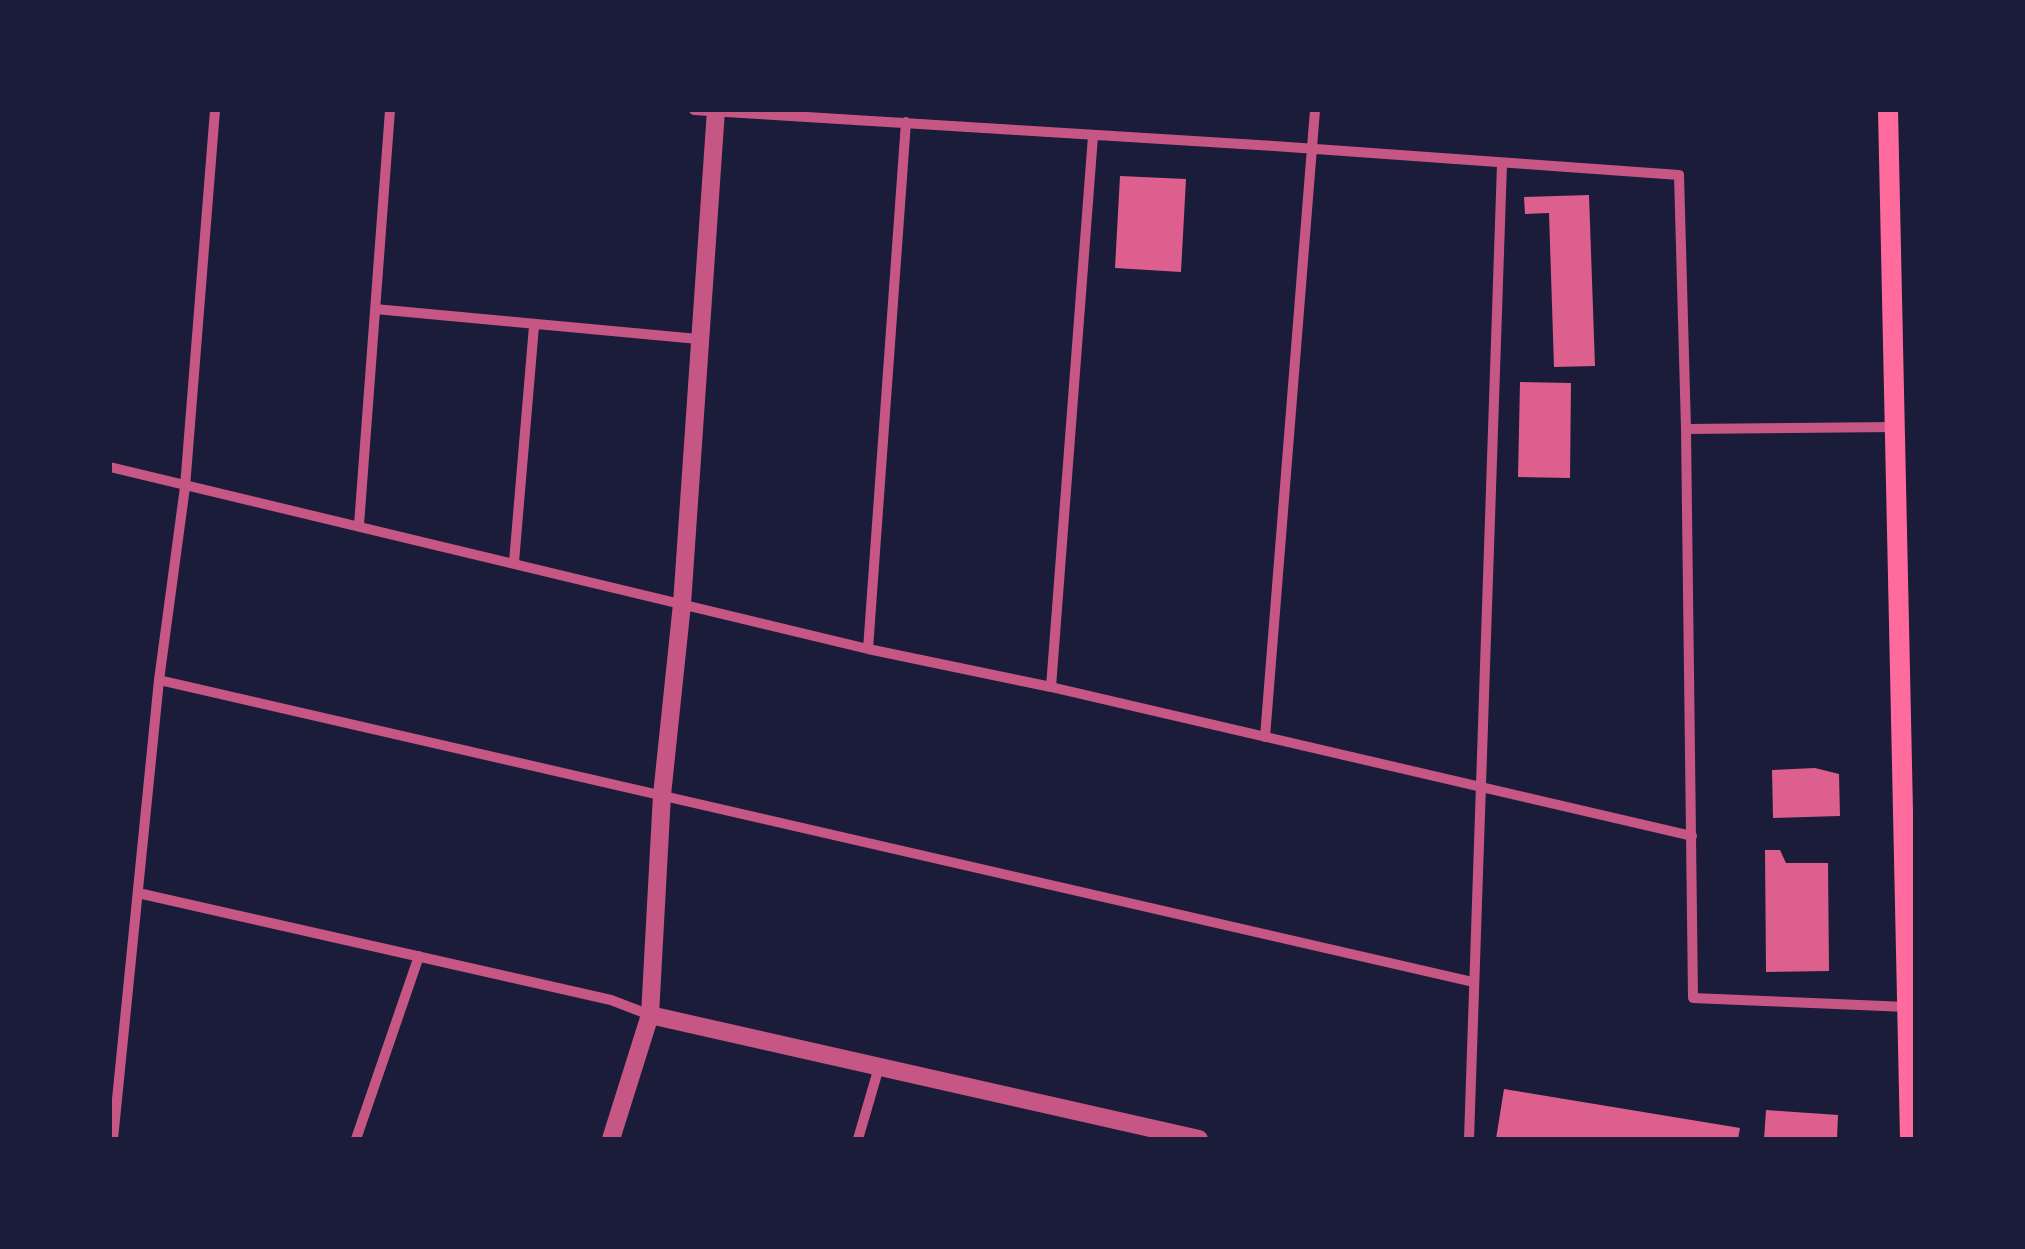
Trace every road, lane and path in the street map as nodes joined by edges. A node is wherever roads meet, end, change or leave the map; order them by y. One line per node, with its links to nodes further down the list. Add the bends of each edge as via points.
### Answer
1 (216, 110): 17 (street)
2 (390, 110): 11 (street)
3 (694, 110): 6 (street)
4 (1316, 110): 9 (street)
5 (1888, 110): 14 (main road)
6 (716, 111): 7 (street); 13 (street)
7 (906, 122): 8 (street); 21 (street)
8 (1092, 136): 9 (street); 23 (street)
9 (1312, 149): 10 (street); 24 (street)
10 (1502, 164): 15 (street, via 1679,175); 25 (street)
11 (375, 309): 12 (street); 18 (street)
12 (534, 326): 13 (street); 19 (street)
13 (698, 339): 20 (street)
14 (1896, 427): 15 (street); 31 (main road)
15 (1686, 428): 27 (street)
16 (110, 467): 17 (street)
17 (186, 487): 18 (street); 22 (street)
18 (358, 525): 19 (street)
19 (514, 562): 20 (street)
20 (682, 604): 21 (street); 26 (street)
21 (868, 649): 23 (street)
22 (158, 680): 26 (street); 28 (street)
23 (1050, 687): 24 (street)
24 (1265, 737): 25 (street)
25 (1480, 786): 27 (street); 30 (street)
26 (662, 795): 30 (street); 32 (street)
27 (1692, 836): 31 (street, via 1693,998)
28 (138, 893): 29 (street); 34 (street)
29 (419, 956): 32 (street); 35 (street)
30 (1472, 982): 39 (street)
31 (1907, 1007): 40 (main road)
32 (650, 1015): 33 (street); 36 (street)
33 (879, 1066): 37 (street); 38 (street)
34 (113, 1139)
35 (356, 1139)
36 (611, 1139)
37 (858, 1139)
38 (1200, 1139)
39 (1468, 1139)
40 (1910, 1139)

